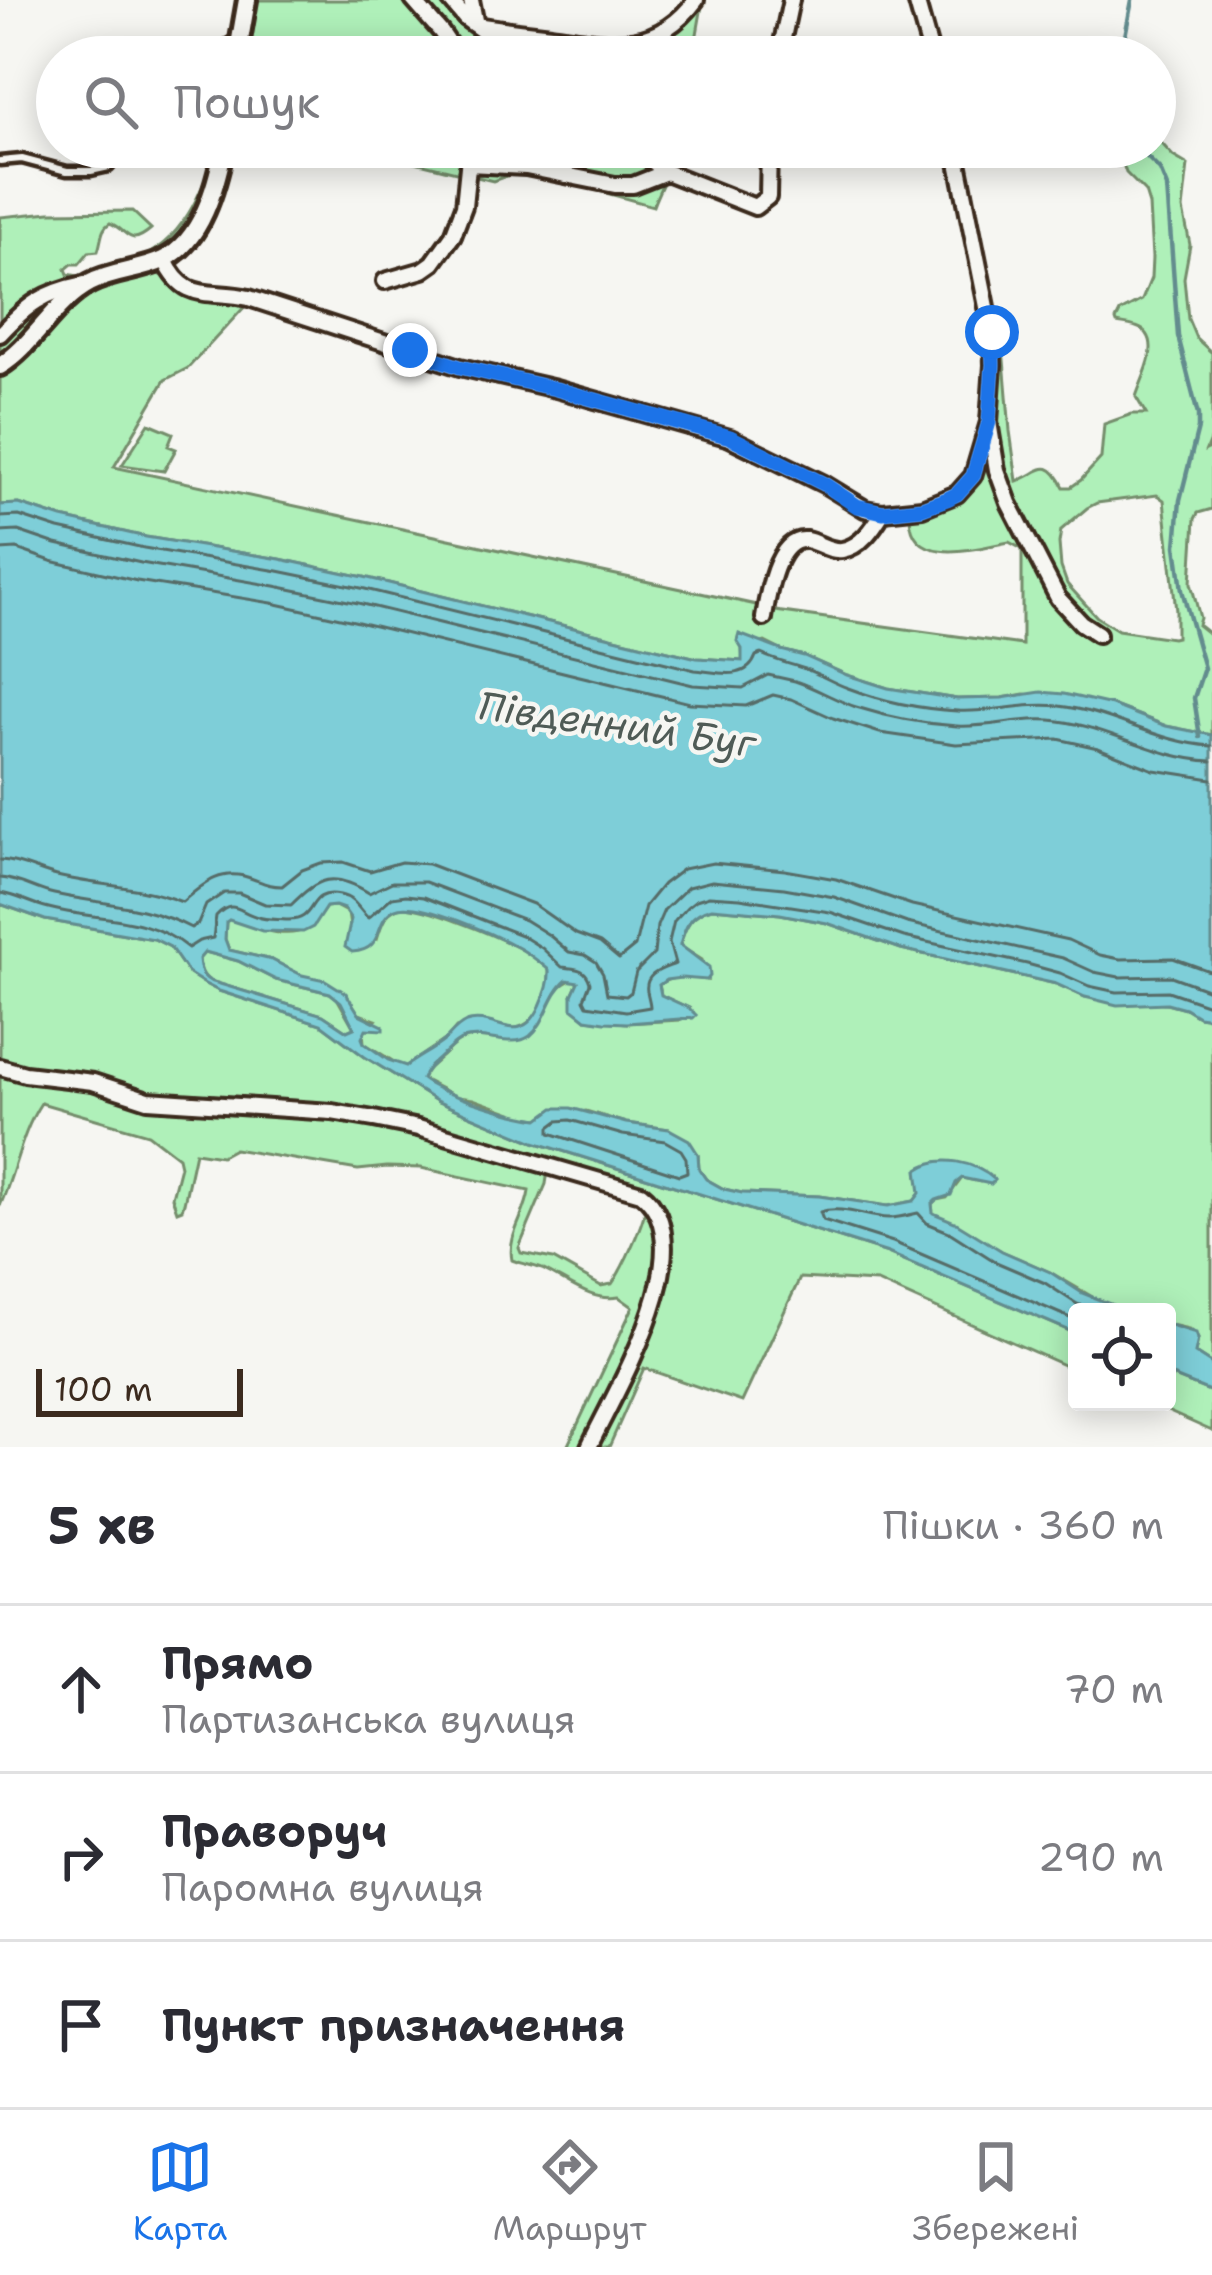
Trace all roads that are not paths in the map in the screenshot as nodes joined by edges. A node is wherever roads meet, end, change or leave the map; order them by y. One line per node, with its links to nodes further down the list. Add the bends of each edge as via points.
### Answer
1 (247, 0): 9 (street)
2 (413, 0): 10 (street)
3 (449, 0): 8 (street)
4 (471, 0): 8 (street)
5 (696, 0): 13 (street, via 679,22)
6 (791, 0): 14 (street)
7 (916, 0): 15 (street)
8 (476, 25): 11 (street); 12 (street)
9 (239, 36)
10 (441, 36)
11 (491, 36)
12 (559, 36)
13 (645, 36)
14 (783, 36)
15 (926, 36)
16 (0, 161): 17 (lane)
17 (36, 163)
18 (56, 168): 19 (lane)
19 (102, 168)
20 (220, 168): 27 (street, via 192,235)
21 (468, 168): 28 (street, via 464,206 433,263)
22 (531, 168): 26 (street, via 615,185)
23 (662, 168): 26 (street)
24 (769, 168): 26 (street, via 768,197 755,207)
25 (960, 168): 32 (street, via 992,332)
26 (667, 172)
27 (165, 260): 29 (street); 33 (street, via 191,291 249,298 460,367 730,437 857,506)
28 (385, 280)
29 (89, 283): 30 (street, via 31,303); 31 (street)
30 (0, 334)
31 (0, 367)
32 (989, 422): 33 (street, via 973,476 957,494); 35 (street, via 1009,503 1047,577 1068,610)
33 (883, 512): 34 (street, via 849,548 792,544 778,561)
34 (764, 618)
35 (1098, 634)
36 (0, 1067): 37 (street, via 160,1102 374,1119 641,1193 663,1231 661,1276)
37 (589, 1447)

